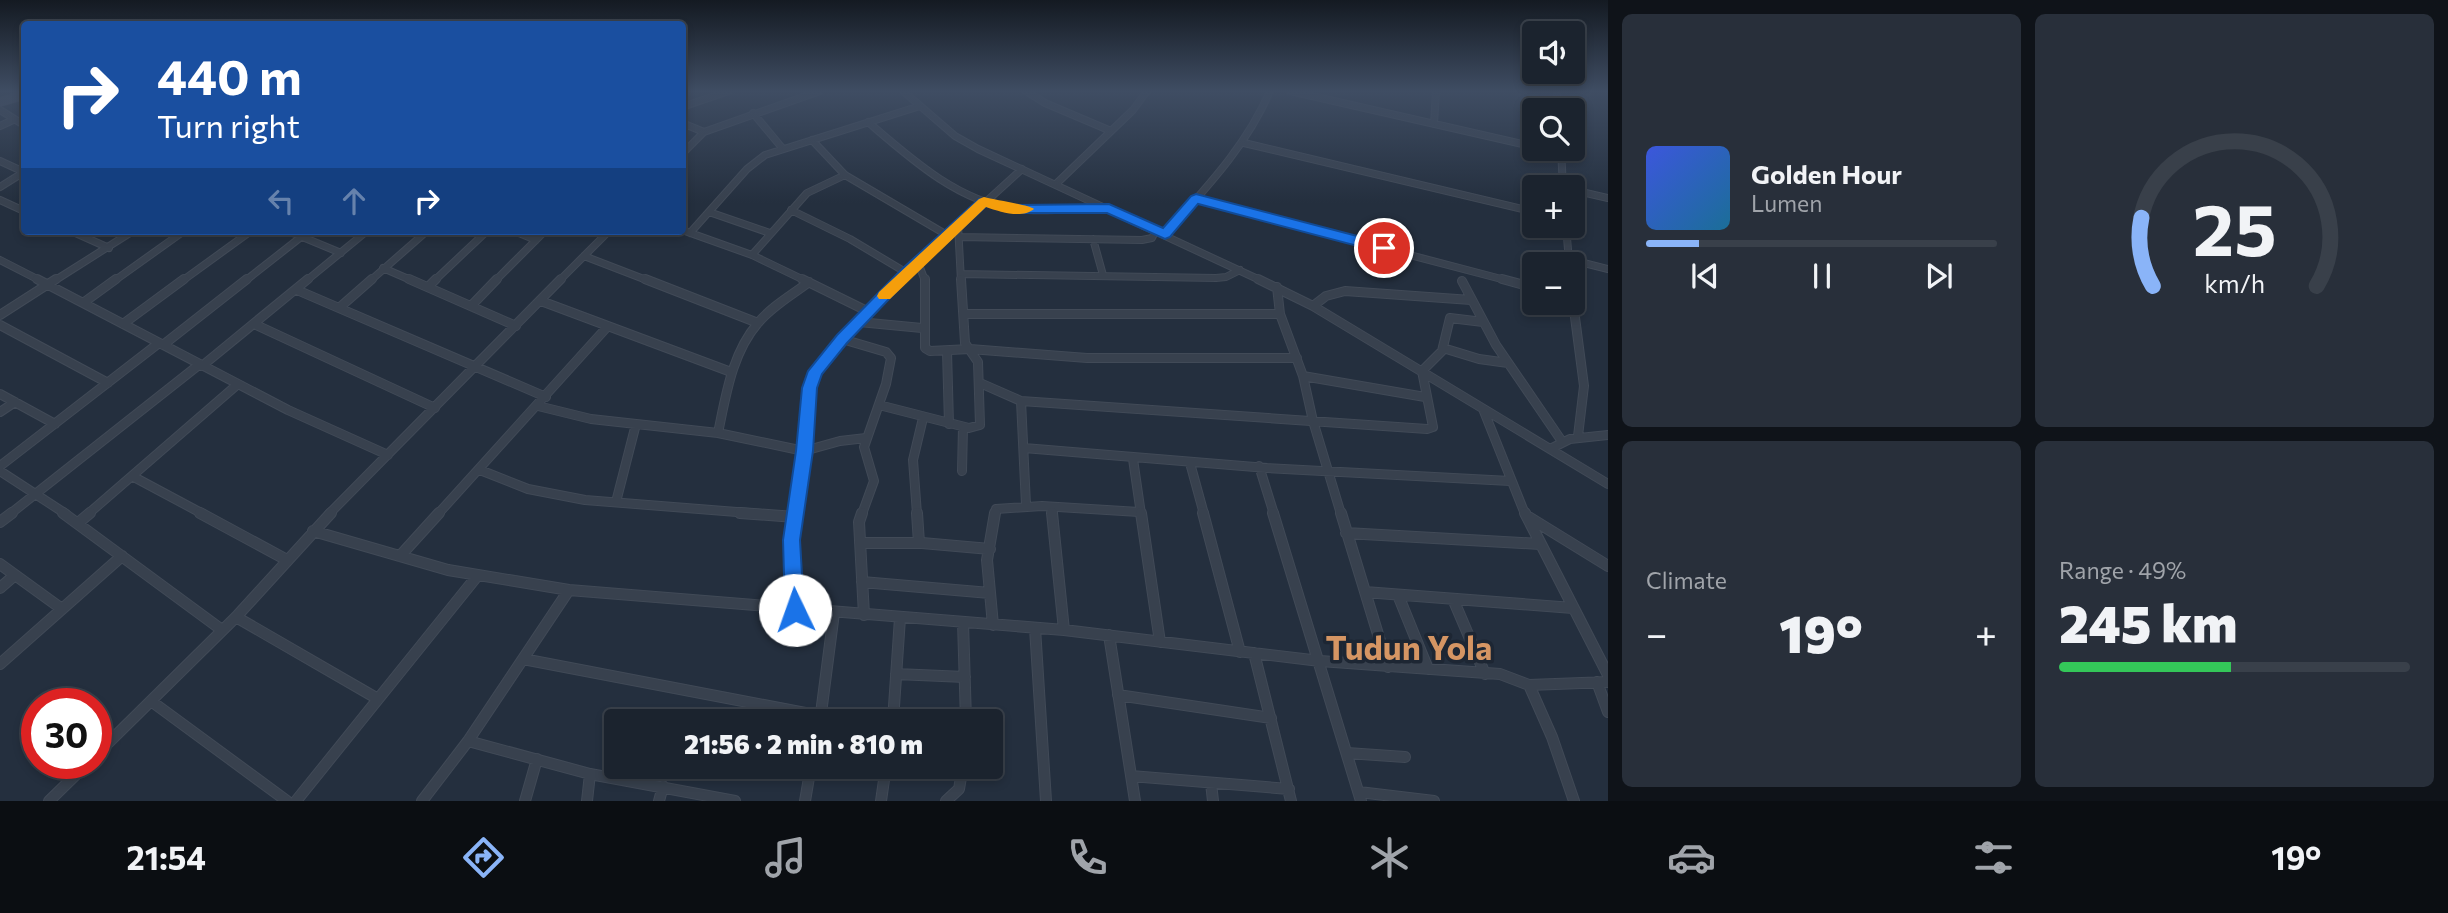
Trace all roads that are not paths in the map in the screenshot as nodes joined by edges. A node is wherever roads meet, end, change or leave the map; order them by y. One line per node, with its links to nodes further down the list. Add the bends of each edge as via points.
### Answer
1 (695, 128): 12 (street)
2 (714, 128): 12 (street)
3 (766, 128): 16 (street)
4 (848, 128): 13 (street)
5 (875, 128): 29 (street, via 916,164)
6 (946, 128): 19 (street)
7 (1105, 128): 11 (street)
8 (1113, 128): 11 (street)
9 (1253, 128): 14 (street)
10 (1453, 128): 15 (street)
11 (1111, 131): 23 (street)
12 (705, 132): 17 (street)
13 (812, 140): 16 (street); 22 (street)
14 (1244, 143): 27 (street); 31 (street)
15 (1522, 144)
16 (783, 149): 34 (street, via 756,161)
17 (686, 150)
18 (0, 161): 20 (street)
19 (1022, 169): 23 (street); 29 (street)
20 (21, 171)
21 (21, 174): 24 (street)
22 (845, 175): 33 (street, via 813,189); 51 (street)
23 (1056, 184): 30 (street)
24 (0, 187)
25 (1585, 193): 26 (street)
26 (1608, 198)
27 (1196, 199): 39 (street); 72 (street)
28 (0, 200): 32 (street)
29 (984, 202): 30 (street, via 1016,209); 35 (street)
30 (1109, 208): 36 (street)
31 (1522, 209)
32 (21, 210)
33 (790, 210): 38 (street); 66 (street)
34 (709, 212): 37 (street); 38 (street)
35 (958, 225): 51 (street); 53 (street)
36 (1156, 230): 39 (street); 54 (street, via 1149,239)
37 (686, 232): 58 (street)
38 (770, 233): 58 (street)
39 (1165, 234): 65 (street)
40 (80, 235): 56 (street)
41 (127, 235): 56 (street)
42 (178, 235): 78 (street)
43 (245, 235): 90 (street)
44 (297, 235): 52 (street)
45 (362, 235): 57 (street)
46 (422, 235): 63 (street)
47 (483, 235): 73 (street)
48 (524, 235): 55 (street)
49 (541, 235): 55 (street)
50 (605, 235): 59 (street)
51 (947, 235): 61 (street)
52 (301, 237): 57 (street); 97 (street)
53 (959, 237): 54 (street); 67 (street)
54 (1093, 239): 68 (street)
55 (536, 240): 79 (street)
56 (108, 248): 71 (street)
57 (341, 253): 75 (street)
58 (752, 254): 70 (street)
59 (584, 256): 77 (street); 89 (street)
60 (1, 261): 71 (street)
61 (918, 262): 66 (street); 95 (street, via 924,270)
62 (1585, 264): 64 (street)
63 (383, 268): 73 (street); 81 (street)
64 (1608, 269)
65 (1240, 270): 68 (street, via 1216,278); 74 (street)
66 (906, 273): 82 (street)
67 (961, 274): 68 (street); 83 (street)
68 (1103, 275)
69 (1462, 281): 76 (street)
70 (809, 282): 82 (street); 89 (street)
71 (48, 285): 78 (street); 85 (street)
72 (1522, 285)
73 (428, 287): 79 (street)
74 (1277, 287): 80 (street); 84 (street)
75 (297, 290): 81 (street); 91 (street)
76 (1471, 300): 80 (street, via 1345,291 1326,296); 88 (street)
77 (541, 301): 93 (street); 94 (street)
78 (83, 303): 90 (street)
79 (471, 306): 93 (street)
80 (1313, 306): 105 (street)
81 (339, 308): 104 (street)
82 (869, 312): 87 (street)
83 (964, 314): 84 (street); 99 (street, via 965,343)
84 (1280, 314): 101 (street)
85 (0, 315)
86 (1575, 315): 129 (street, via 1585,383)
87 (859, 322): 95 (street); 96 (street)
88 (1483, 322): 98 (street, via 1450,318); 102 (street)
89 (758, 323): 106 (street)
90 (123, 324): 97 (street)
91 (254, 324): 103 (street); 118 (street)
92 (0, 325): 108 (street)
93 (516, 326): 104 (street)
94 (608, 326): 106 (street); 112 (street)
95 (922, 328): 100 (street, via 925,348)
96 (842, 339): 116 (street, via 890,355); 134 (street, via 811,382)
97 (161, 344): 103 (street); 108 (street)
98 (1443, 348): 102 (street); 105 (street)
99 (970, 349): 100 (street); 101 (street, via 1087,358); 109 (street, via 978,362)
100 (947, 351): 125 (street)
101 (1297, 358): 107 (street)
102 (1508, 363): 131 (street)
103 (201, 365): 110 (street); 146 (street)
104 (475, 368): 112 (street); 118 (street)
105 (1422, 371): 113 (street); 119 (street)
106 (731, 372): 127 (street)
107 (1303, 376): 113 (street); 122 (street)
108 (108, 383): 123 (street)
109 (981, 383): 114 (street); 126 (street, via 980,425)
110 (238, 384): 135 (street); 143 (street)
111 (0, 394): 115 (street)
112 (546, 397): 117 (street)
113 (1425, 397): 122 (street, via 1431,428)
114 (1021, 401): 122 (street); 132 (street)
115 (15, 402): 120 (street); 123 (street)
116 (879, 405): 121 (street); 130 (street)
117 (538, 406): 124 (street); 140 (street)
118 (435, 408): 135 (street)
119 (1483, 409): 133 (street); 144 (street)
120 (0, 412)
121 (923, 418): 125 (street); 158 (street, via 914,460)
122 (1313, 421): 142 (street)
123 (55, 424): 139 (street)
124 (636, 424): 127 (street); 147 (street)
125 (948, 424): 126 (street)
126 (963, 427): 141 (street)
127 (718, 433): 134 (street)
128 (1608, 435): 129 (street)
129 (1578, 436): 131 (street)
130 (866, 438): 134 (street); 157 (street, via 864,447 874,481 860,512)
131 (1560, 440): 133 (street)
132 (1024, 448): 136 (street); 148 (street)
133 (1550, 449): 145 (street)
134 (804, 451): 152 (street)
135 (388, 455): 155 (street)
136 (1133, 459): 137 (street); 150 (street)
137 (1190, 463): 138 (street); 189 (street)
138 (1259, 466): 142 (street); 192 (street)
139 (0, 468): 146 (street)
140 (480, 470): 147 (street, via 528,489); 162 (street)
141 (962, 471)
142 (1328, 473): 144 (street); 156 (street)
143 (132, 476): 154 (street); 163 (street)
144 (1510, 481): 151 (street)
145 (1608, 484)
146 (36, 495): 153 (street); 154 (street)
147 (616, 502): 152 (street)
148 (1026, 505): 149 (street); 160 (street, via 996,509)
149 (1052, 509): 150 (street); 186 (street)
150 (1139, 512): 188 (street)
151 (1527, 516): 159 (street); 165 (street)
152 (795, 517): 177 (street)
153 (0, 523)
154 (78, 523): 161 (street)
155 (313, 531): 162 (street); 163 (street)
156 (1346, 533): 159 (street); 171 (street)
157 (860, 543): 158 (street); 168 (street)
158 (919, 543): 160 (street)
159 (1539, 544): 175 (street)
160 (989, 549): 172 (street)
161 (122, 556): 176 (street); 185 (street)
162 (400, 556): 167 (street)
163 (287, 560): 180 (street)
164 (0, 564): 166 (street)
165 (1608, 566)
166 (15, 575): 169 (street); 176 (street)
167 (478, 575): 170 (street); 203 (street)
168 (862, 582): 172 (street); 179 (street)
169 (0, 588)
170 (569, 590): 177 (street); 191 (street)
171 (1365, 592): 173 (street); 194 (street)
172 (990, 593): 183 (street)
173 (1398, 595): 174 (street); 195 (street)
174 (1453, 599): 175 (street); 197 (street)
175 (1573, 608): 198 (street)
176 (62, 609): 193 (street)
177 (795, 610): 178 (street)
178 (834, 613): 179 (street); 206 (street)
179 (864, 615): 181 (street)
180 (236, 617): 185 (street); 203 (street)
181 (900, 618): 182 (street); 196 (street)
182 (963, 622): 183 (street); 199 (street)
183 (993, 625): 184 (street)
184 (1035, 628): 186 (street); 237 (street)
185 (222, 630): 204 (street)
186 (1064, 630): 187 (street)
187 (1109, 635): 188 (street); 202 (street)
188 (1160, 642): 189 (street)
189 (1240, 652): 190 (street)
190 (1255, 653): 192 (street); 210 (street)
191 (523, 659): 205 (street); 212 (street)
192 (1320, 662): 194 (street); 213 (street)
193 (0, 664)
194 (1388, 667): 195 (street)
195 (1428, 669): 197 (street)
196 (897, 674): 199 (street); 207 (street)
197 (1485, 674): 201 (street, via 1500,674)
198 (1608, 675)
199 (965, 677): 208 (street)
200 (1603, 682): 201 (street); 209 (street)
201 (1529, 685): 241 (street)
202 (1118, 695): 210 (street); 217 (street)
203 (378, 699): 229 (street)
204 (151, 701): 211 (street); 228 (street)
205 (775, 709)
206 (821, 709)
207 (894, 709)
208 (966, 709)
209 (1608, 712)
210 (1271, 718): 224 (street)
211 (112, 739)
212 (468, 741): 215 (street); 230 (street)
213 (1347, 754): 214 (street); 225 (street)
214 (1405, 757)
215 (537, 759): 216 (street); 231 (street)
216 (590, 774): 223 (street); 232 (street)
217 (1131, 776): 222 (street); 238 (street)
218 (72, 779): 227 (street)
219 (809, 779): 234 (street)
220 (884, 779): 235 (street)
221 (961, 779): 236 (street, via 959,789)
222 (1211, 783): 224 (street); 239 (street)
223 (663, 786): 226 (street); 233 (street)
224 (1290, 795)
225 (1360, 797): 240 (street)
226 (727, 800)
227 (49, 801)
228 (287, 801)
229 (296, 801)
230 (422, 801)
231 (525, 801)
232 (587, 801)
233 (659, 801)
234 (805, 801)
235 (881, 801)
236 (946, 801)
237 (1046, 801)
238 (1135, 801)
239 (1213, 801)
240 (1434, 801)
241 (1574, 801)

